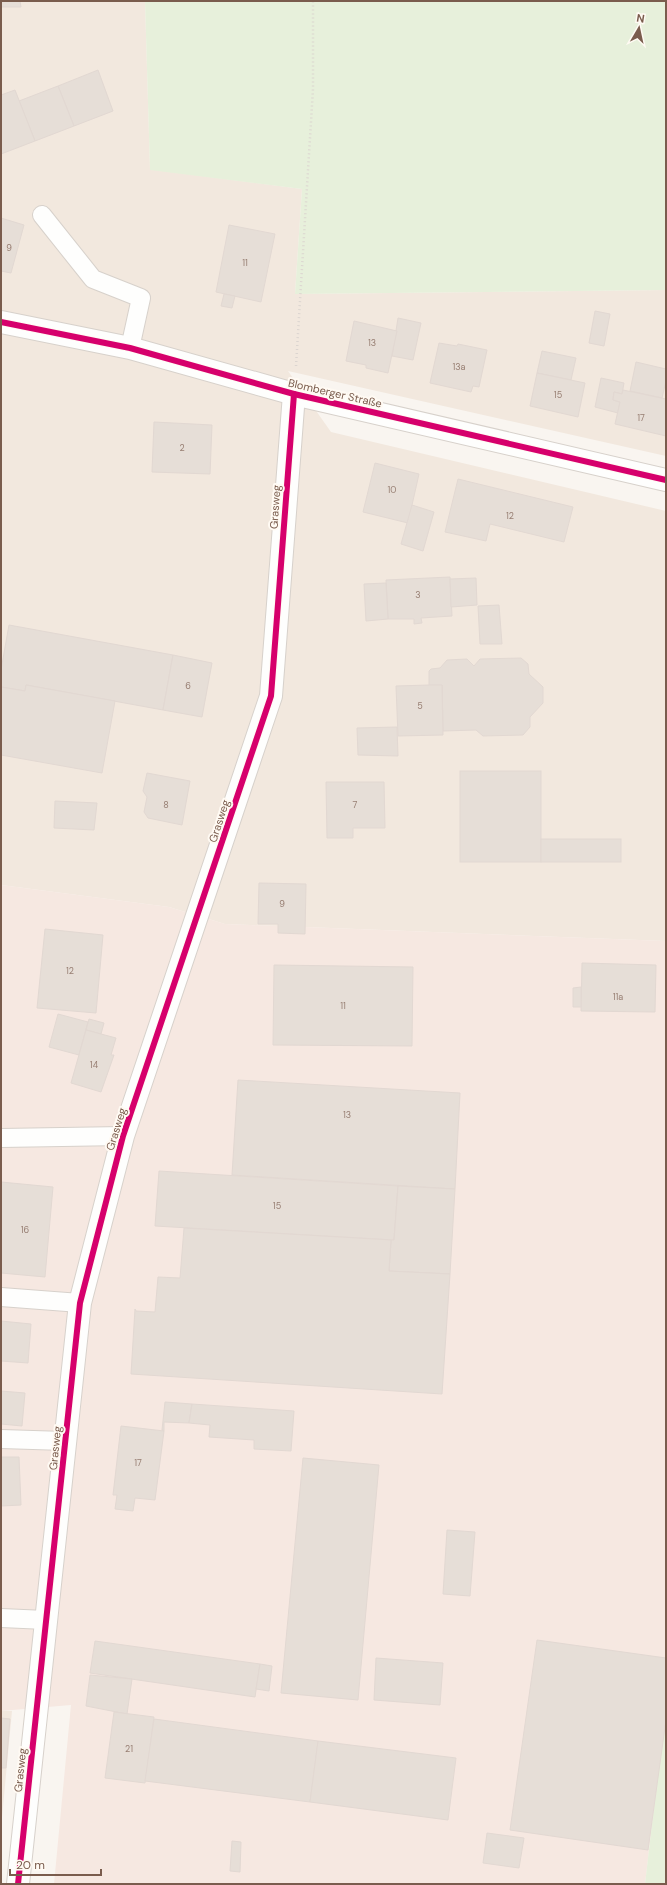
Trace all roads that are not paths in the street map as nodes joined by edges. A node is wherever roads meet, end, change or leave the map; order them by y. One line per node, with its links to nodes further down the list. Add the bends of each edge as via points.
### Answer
1 (42, 215): 3 (lane, via 94,279 141,298)
2 (1, 322): 3 (street, Blomberger Straße)
3 (130, 348): 4 (street, Blomberger Straße)
4 (294, 394): 5 (street, Blomberger Straße); 6 (street, Grasweg, via 271,696)
5 (666, 480)
6 (123, 1136): 7 (lane, Grasweg); 9 (street, Grasweg)
7 (1, 1138)
8 (1, 1297): 9 (lane)
9 (80, 1303): 11 (street, Grasweg)
10 (1, 1439): 11 (lane)
11 (65, 1441): 13 (street, Grasweg)
12 (1, 1618): 13 (lane)
13 (46, 1620): 14 (street, Grasweg)
14 (18, 1884)

